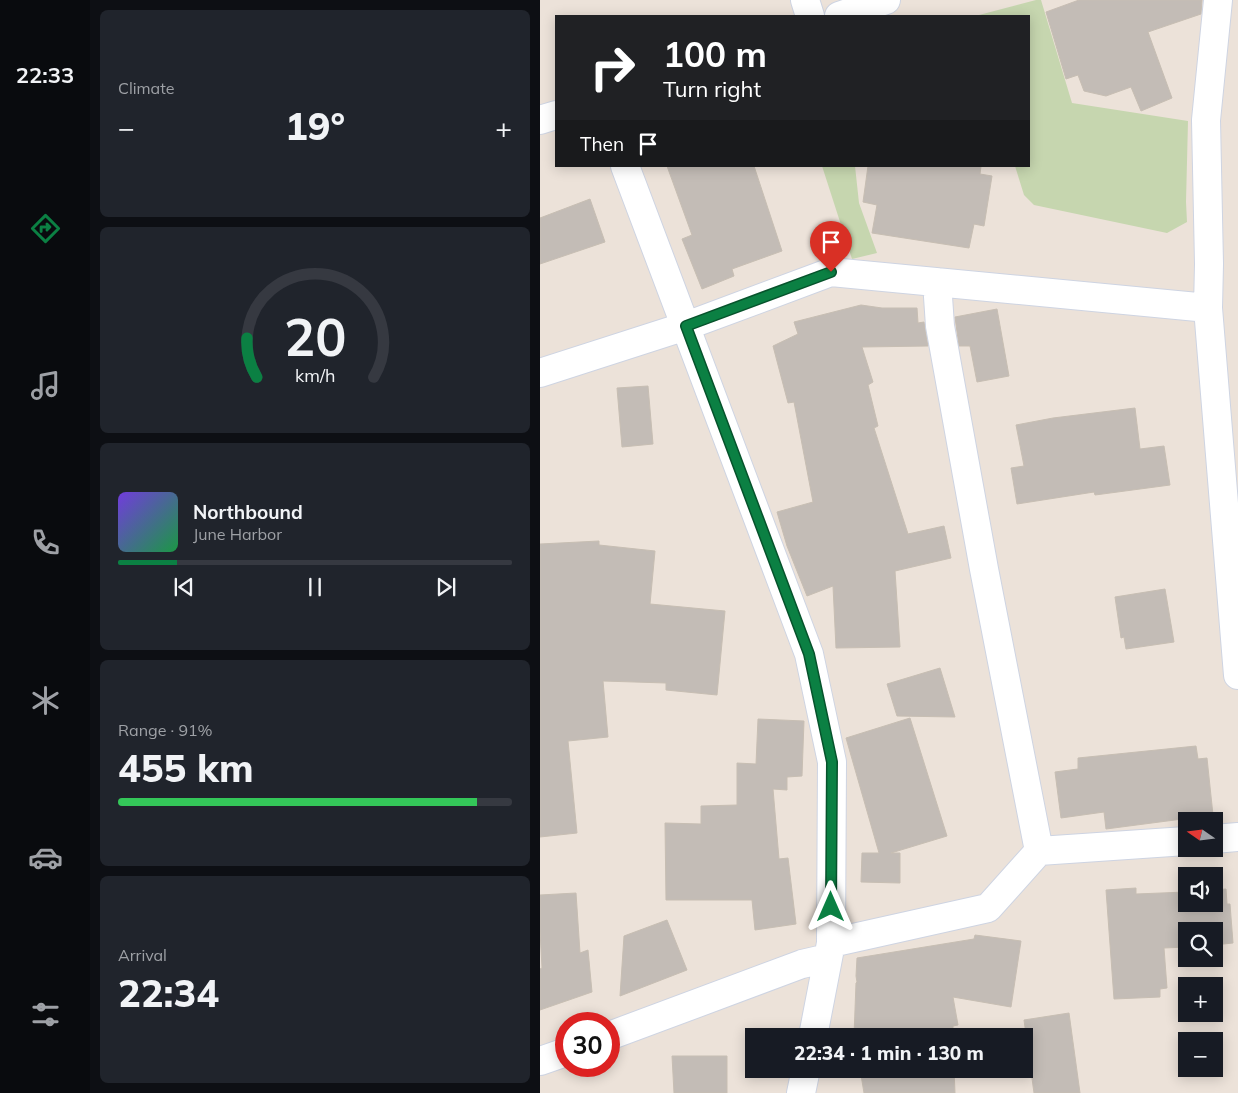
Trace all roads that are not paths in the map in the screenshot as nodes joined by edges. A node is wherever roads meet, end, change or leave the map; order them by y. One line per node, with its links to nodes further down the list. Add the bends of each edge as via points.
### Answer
1 (805, 0): 4 (street)
2 (886, 0): 5 (street)
3 (1218, 0): 10 (street, via 1206,120)
4 (810, 15)
5 (842, 15)
6 (555, 115): 7 (street)
7 (540, 120)
8 (625, 167): 11 (street)
9 (937, 282): 10 (street); 11 (street, via 831,272); 18 (street, via 940,326)
10 (1208, 308): 13 (street)
11 (686, 326): 12 (street); 19 (street, via 809,654 832,762)
12 (540, 373)
13 (1233, 557): 14 (street)
14 (1238, 675)
15 (1238, 837): 16 (street)
16 (1223, 838)
17 (1178, 842): 18 (street)
18 (1038, 851): 19 (street, via 988,908)
19 (830, 951): 20 (street); 21 (street)
20 (815, 1028)
21 (620, 1032)
22 (555, 1056): 23 (street)
23 (540, 1061)
24 (804, 1078): 25 (street)
25 (801, 1093)

